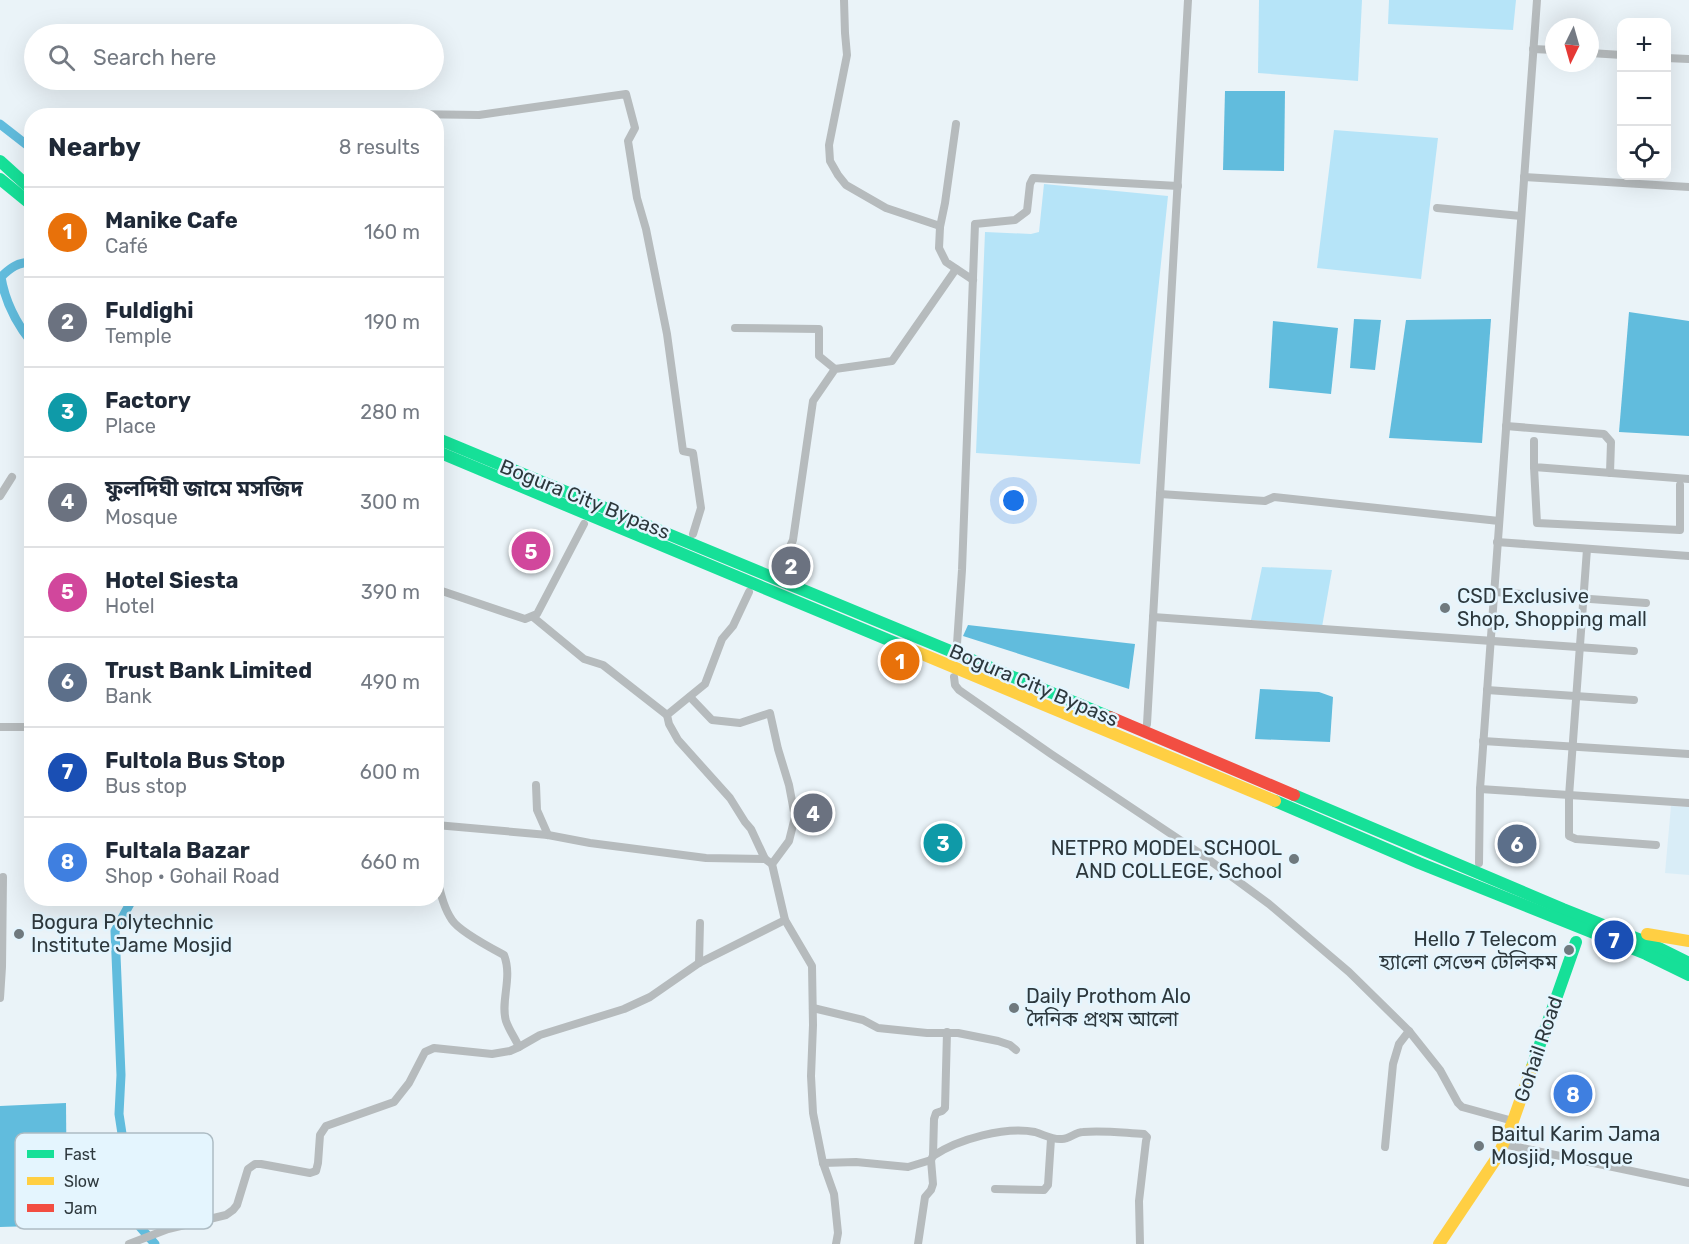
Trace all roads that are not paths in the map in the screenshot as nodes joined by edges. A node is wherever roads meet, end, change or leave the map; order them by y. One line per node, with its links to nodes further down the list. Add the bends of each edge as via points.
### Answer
1 (844, 0): 21 (street, via 847,55 829,145 830,161 846,184 886,208)
2 (1188, 0): 16 (street)
3 (1537, 0): 4 (street)
4 (1533, 49): 5 (street); 13 (street)
5 (1545, 50)
6 (1599, 53): 7 (street)
7 (1617, 55)
8 (1671, 58): 9 (street)
9 (1689, 59)
10 (444, 115): 39 (street, via 479,115 626,94 635,128 628,141 637,198 667,334 683,451 693,453 701,508)
11 (956, 124): 21 (street)
12 (0, 161): 15 (main road)
13 (1524, 177): 17 (street); 20 (street)
14 (0, 179): 18 (main road)
15 (24, 183)
16 (1178, 186): 23 (street, via 1033,178 1027,211 1015,220 975,224); 35 (street)
17 (1689, 187)
18 (24, 199)
19 (1437, 208): 20 (street)
20 (1521, 216): 26 (street)
21 (940, 227): 22 (street, via 939,249 946,262)
22 (956, 269): 23 (street); 25 (street, via 892,361)
23 (973, 280): 52 (street)
24 (735, 328): 25 (street, via 819,329 819,356)
25 (835, 369): 43 (street, via 813,400 793,540)
26 (1506, 426): 31 (street, via 1604,434 1611,442); 37 (street)
27 (444, 441): 78 (main road, Bogura City Bypass, via 1038,687)
28 (1534, 441): 30 (street)
29 (444, 454): 78 (main road, Bogura City Bypass, via 1419,863)
30 (1533, 467): 31 (street); 34 (street, via 1537,523 1680,530)
31 (1610, 473): 33 (street)
32 (12, 477): 36 (street)
33 (1689, 479)
34 (1680, 485)
35 (1160, 494): 37 (street, via 1265,501 1274,497); 50 (street)
36 (0, 496)
37 (1499, 521): 40 (street)
38 (584, 524): 49 (street)
39 (693, 534)
40 (1497, 542): 41 (street); 46 (street)
41 (1587, 549): 42 (street); 47 (street)
42 (1689, 556)
43 (780, 569)
44 (444, 592): 49 (street, via 525,619)
45 (749, 592): 57 (street, via 733,626 722,639 705,684)
46 (1494, 592): 47 (street); 51 (street)
47 (1583, 598): 48 (street); 53 (street)
48 (1646, 603)
49 (533, 617): 60 (street, via 584,659 603,665)
50 (1153, 617): 51 (street); 61 (street)
51 (1490, 642): 53 (street); 56 (street)
52 (957, 644)
53 (1579, 647): 54 (street); 58 (street)
54 (1634, 651)
55 (954, 677): 90 (street, via 955,685 967,696 1269,904 1349,972)
56 (1487, 690): 58 (street); 64 (street)
57 (690, 696): 60 (street); 74 (street, via 712,720 740,723 770,713 795,817 789,841)
58 (1576, 696): 59 (street); 65 (street)
59 (1634, 700)
60 (667, 715): 74 (street, via 678,740 730,798)
61 (1147, 724)
62 (24, 727): 63 (street)
63 (0, 728)
64 (1483, 741): 65 (street); 68 (street)
65 (1574, 746): 66 (street); 69 (street)
66 (1689, 754)
67 (536, 785): 72 (street, via 537,810)
68 (1479, 789): 69 (street); 75 (street)
69 (1569, 796): 70 (street); 73 (street, via 1568,830 1572,838)
70 (1689, 803)
71 (444, 826): 72 (street)
72 (548, 835): 74 (street, via 705,858)
73 (1656, 844)
74 (769, 861): 79 (street)
75 (1479, 863)
76 (3, 877): 86 (street)
77 (444, 904): 92 (street, via 453,923 504,955 508,964 506,1022)
78 (1561, 914): 85 (main road, via 1651,944); 87 (main road)
79 (785, 920): 84 (street); 89 (street, via 812,966)
80 (700, 923): 84 (street)
81 (1647, 934): 82 (main road)
82 (1689, 941)
83 (1576, 942): 94 (main road, Gohail Road)
84 (699, 963): 92 (street, via 650,997 540,1035)
85 (1689, 963)
86 (1, 967): 88 (street)
87 (1689, 975)
88 (0, 998)
89 (813, 1008): 91 (street, via 863,1020 878,1028); 99 (street, via 813,1113)
90 (1409, 1031): 94 (street, via 1440,1070 1462,1107); 97 (street, via 1399,1044 1393,1064)
91 (947, 1032): 93 (street, via 998,1041); 98 (street, via 945,1108 934,1119)
92 (519, 1047): 102 (street, via 492,1054 434,1048 425,1052 410,1083 394,1102 326,1126 320,1135 316,1171 255,1164 248,1169 237,1205 226,1215)
93 (1016, 1050)
94 (1513, 1121): 96 (main road, Gohail Road)
95 (1051, 1139): 98 (street, via 1017,1130 975,1137 945,1148); 101 (street, via 1048,1185 1044,1190); 107 (street, via 1082,1132 1147,1137 1139,1201)
96 (1503, 1144): 100 (street); 108 (main road, Gohail Road)
97 (1385, 1147)
98 (932, 1158): 99 (street, via 908,1167); 106 (street, via 933,1184 925,1197)
99 (823, 1163): 105 (street, via 834,1194)
100 (1689, 1183)
101 (996, 1189)
102 (213, 1218)
103 (168, 1229): 104 (street)
104 (129, 1244)
105 (836, 1244)
106 (918, 1244)
107 (1140, 1244)
108 (1439, 1244)

